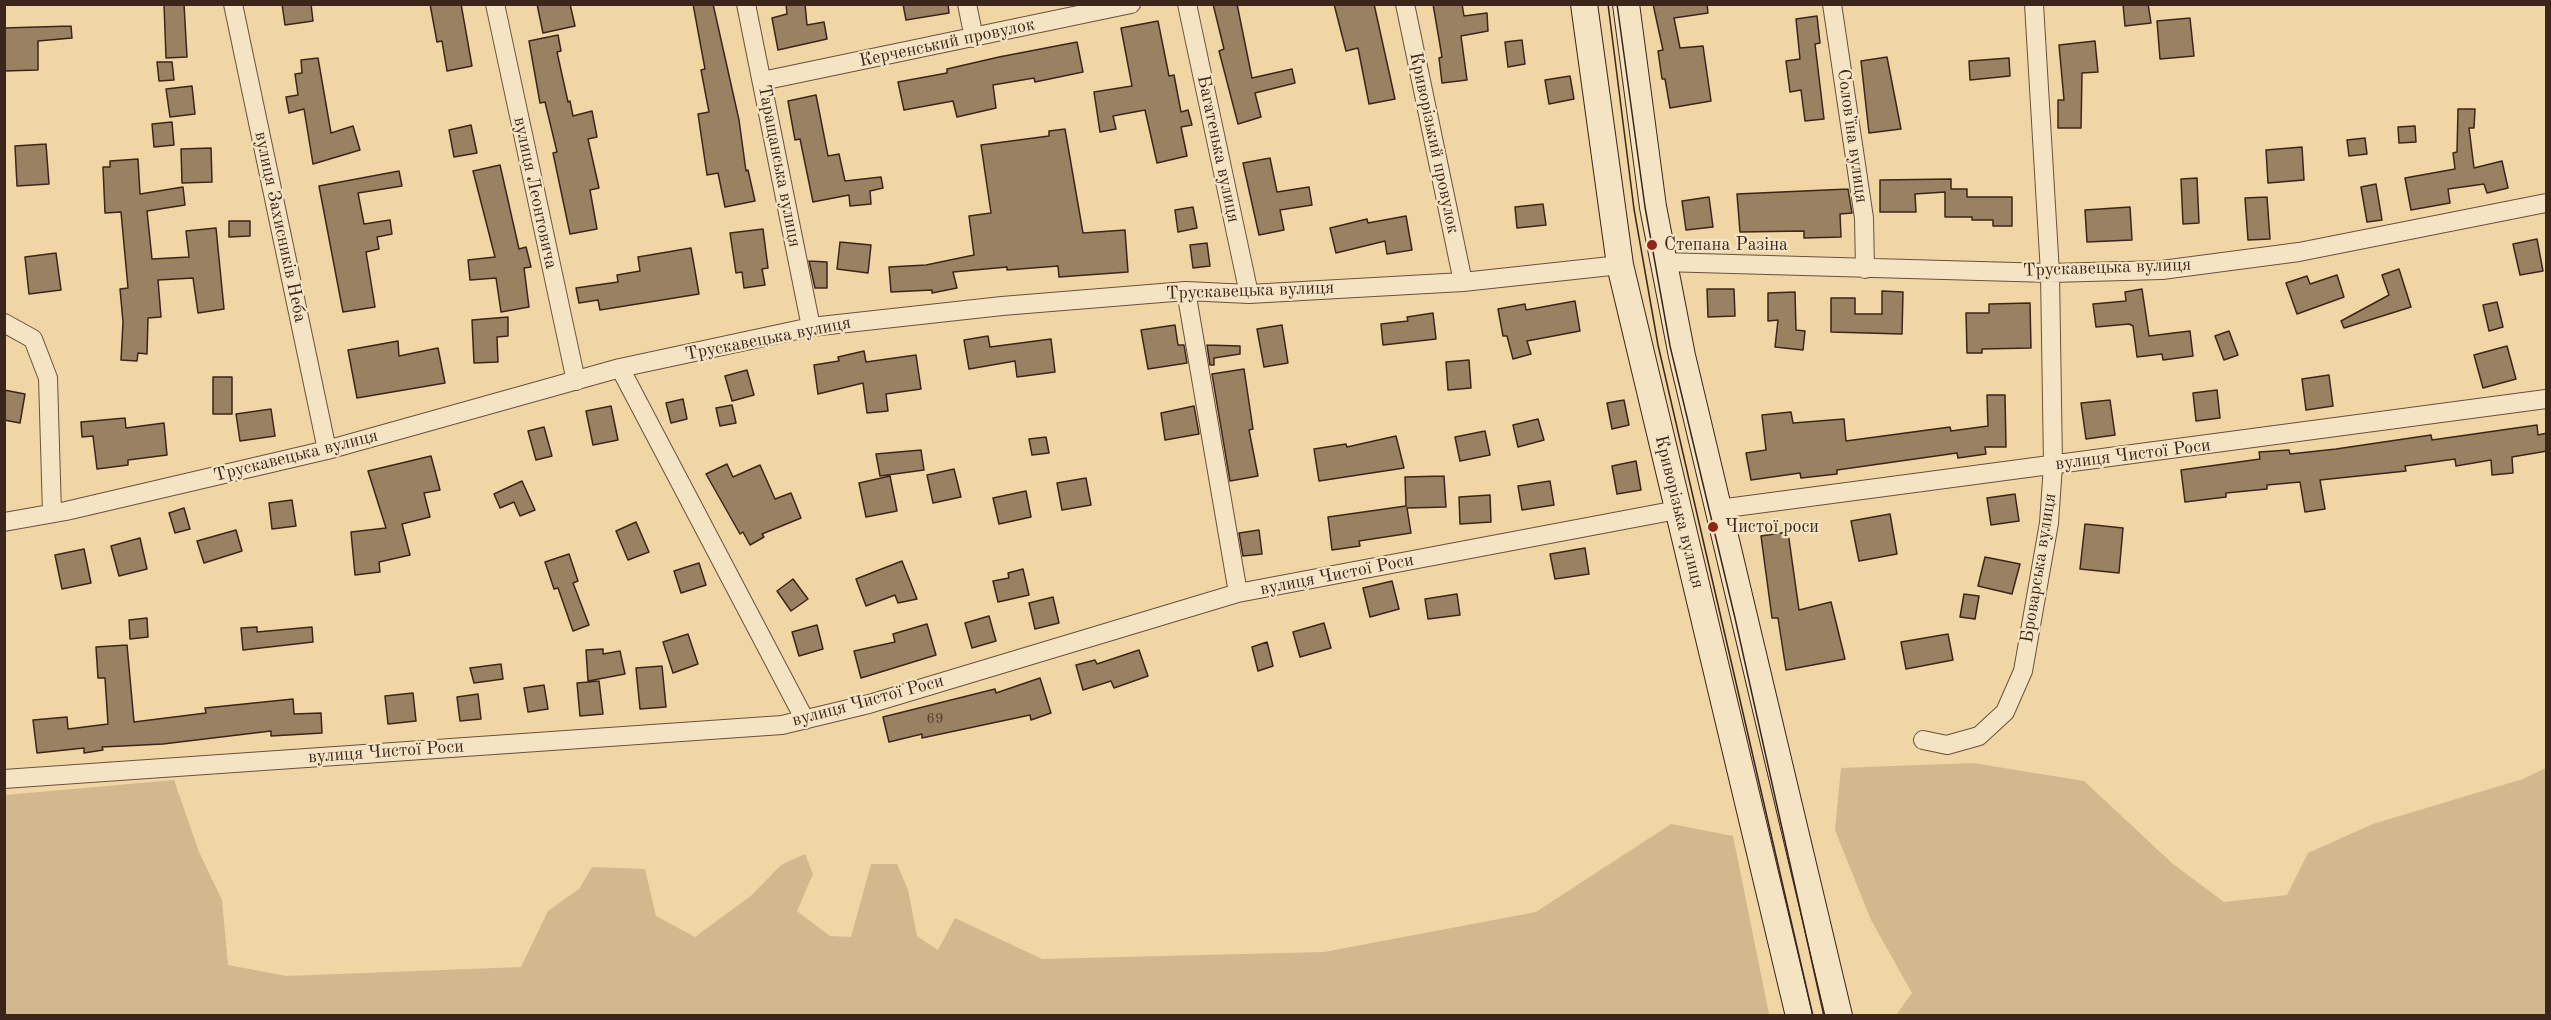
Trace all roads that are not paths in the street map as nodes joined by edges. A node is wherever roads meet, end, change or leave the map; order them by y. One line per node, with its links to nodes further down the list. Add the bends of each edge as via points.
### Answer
1 (233, 4): 27 (street, вулиця Захисників Неба)
2 (495, 4): 25 (street, вулиця Леонтовича)
3 (746, 4): 13 (street, Таращанська вулиця)
4 (967, 4): 12 (street)
5 (1131, 4): 12 (street, Керченський провулок)
6 (1186, 4): 21 (street, Багатенька вулиця)
7 (1405, 4): 19 (street, Криворізький провулок)
8 (1584, 4): 16 (main road, Криворізька вулиця)
9 (1626, 4): 15 (main road)
10 (1832, 4): 17 (street, Соловʼїна вулиця, via 1864,218)
11 (2034, 4): 18 (street, Броварська вулиця)
12 (974, 38): 13 (street, Керченський провулок)
13 (762, 81): 23 (street, Таращанська вулиця)
14 (2547, 203): 18 (street, Трускавецька вулиця, via 2299,252 2162,270)
15 (1662, 262): 17 (street, Трускавецька вулиця); 29 (main road)
16 (1620, 265): 19 (street, Трускавецька вулиця); 30 (main road, Криворізька вулиця)
17 (1865, 269): 18 (street, Трускавецька вулиця)
18 (2050, 273): 28 (street, Броварська вулиця)
19 (1463, 282): 21 (street, Трускавецька вулиця)
20 (1186, 291): 21 (street, Трускавецька вулиця); 23 (street, Трускавецька вулиця); 33 (street)
21 (1249, 294)
22 (4, 322): 31 (street, via 33,339 48,378)
23 (810, 327): 24 (street, Трускавецька вулиця)
24 (620, 368): 25 (street, Трускавецька вулиця); 34 (street)
25 (576, 381): 27 (street, Трускавецька вулиця)
26 (2547, 399): 28 (street, вулиця Чистої Роси)
27 (327, 450): 31 (street, Трускавецька вулиця)
28 (2053, 465): 29 (street, вулиця Чистої Роси); 35 (street, Броварська вулиця, via 2049,523 2023,671 2005,712 1979,736 1947,746)
29 (1719, 509): 38 (main road)
30 (1677, 510): 33 (street, вулиця Чистої Роси); 37 (main road, Криворізька вулиця)
31 (52, 513): 32 (street, Трускавецька вулиця)
32 (4, 522)
33 (1238, 593): 34 (street, вулиця Чистої Роси)
34 (805, 720): 36 (street, вулиця Чистої Роси, via 782,725)
35 (1923, 740)
36 (4, 779)
37 (1799, 1016)
38 (1839, 1016)

